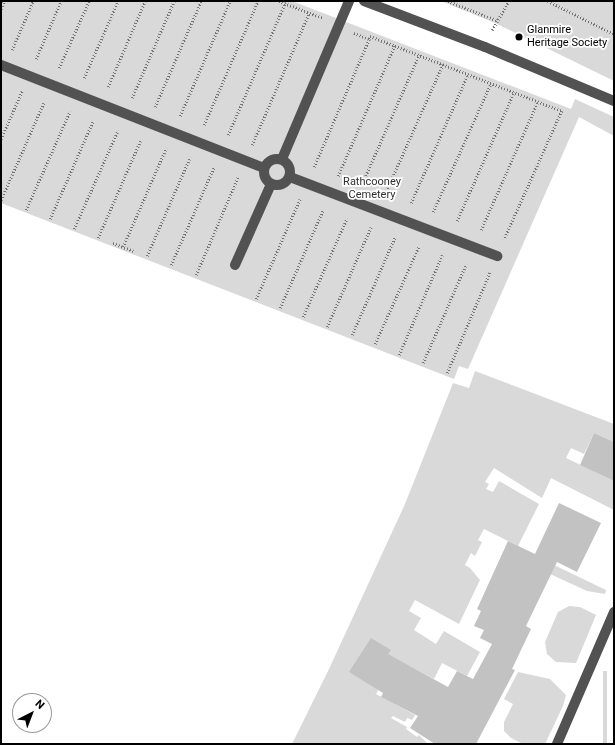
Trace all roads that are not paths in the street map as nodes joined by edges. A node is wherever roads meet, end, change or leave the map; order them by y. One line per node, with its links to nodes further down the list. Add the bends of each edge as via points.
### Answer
1 (349, 1): 5 (street)
2 (364, 1): 4 (street, via 492,49)
3 (3, 66): 6 (street)
4 (614, 101)
5 (282, 159): 6 (street, via 271,159); 7 (street, via 290,166)
6 (264, 168): 8 (street, via 264,177)
7 (290, 177): 8 (street, via 282,185); 9 (street)
8 (271, 184): 10 (street)
9 (497, 256)
10 (235, 265)
11 (614, 612): 12 (street)
12 (557, 744)

